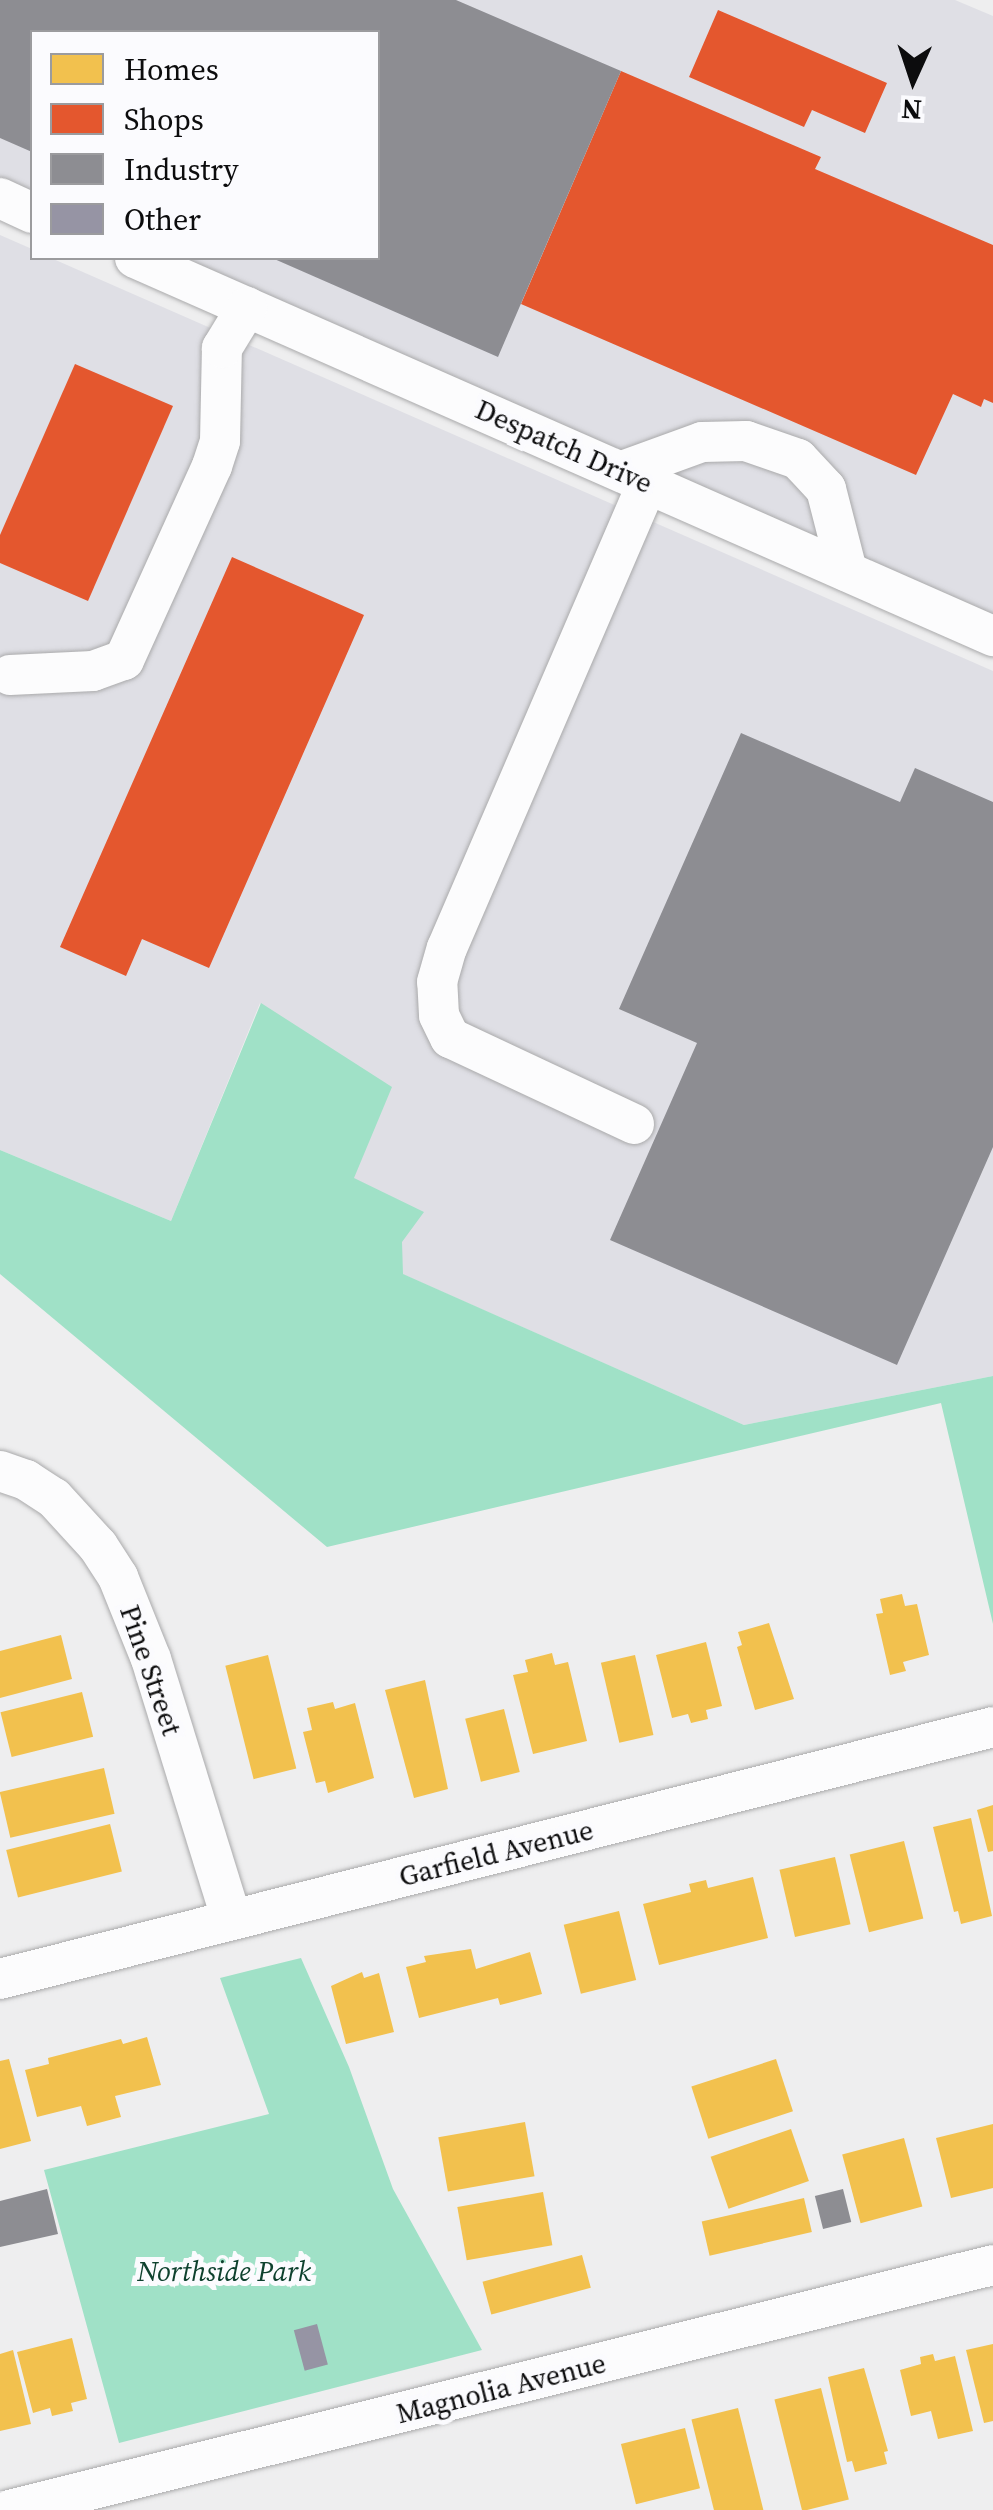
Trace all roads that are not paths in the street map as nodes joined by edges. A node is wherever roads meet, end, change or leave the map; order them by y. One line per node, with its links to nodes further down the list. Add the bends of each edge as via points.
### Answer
1 (0, 198): 2 (street)
2 (30, 211)
3 (140, 260): 4 (street, Despatch Drive)
4 (247, 307): 5 (street, Despatch Drive); 8 (street, via 222,348 220,441 212,466 124,660 78,673)
5 (635, 477): 6 (street, Despatch Drive); 6 (street, via 702,442 746,441 798,459 826,489); 9 (street, via 437,982 439,1014 450,1038)
6 (847, 572): 7 (street, Despatch Drive)
7 (993, 636)
8 (10, 675)
9 (634, 1124)
10 (0, 1471): 12 (street, Pine Street, via 54,1498 118,1577 151,1659)
11 (993, 1727): 12 (street, Garfield Avenue)
12 (232, 1920): 13 (street, Garfield Avenue)
13 (0, 1979)
14 (993, 2265): 15 (street, Magnolia Avenue)
15 (9, 2510)

